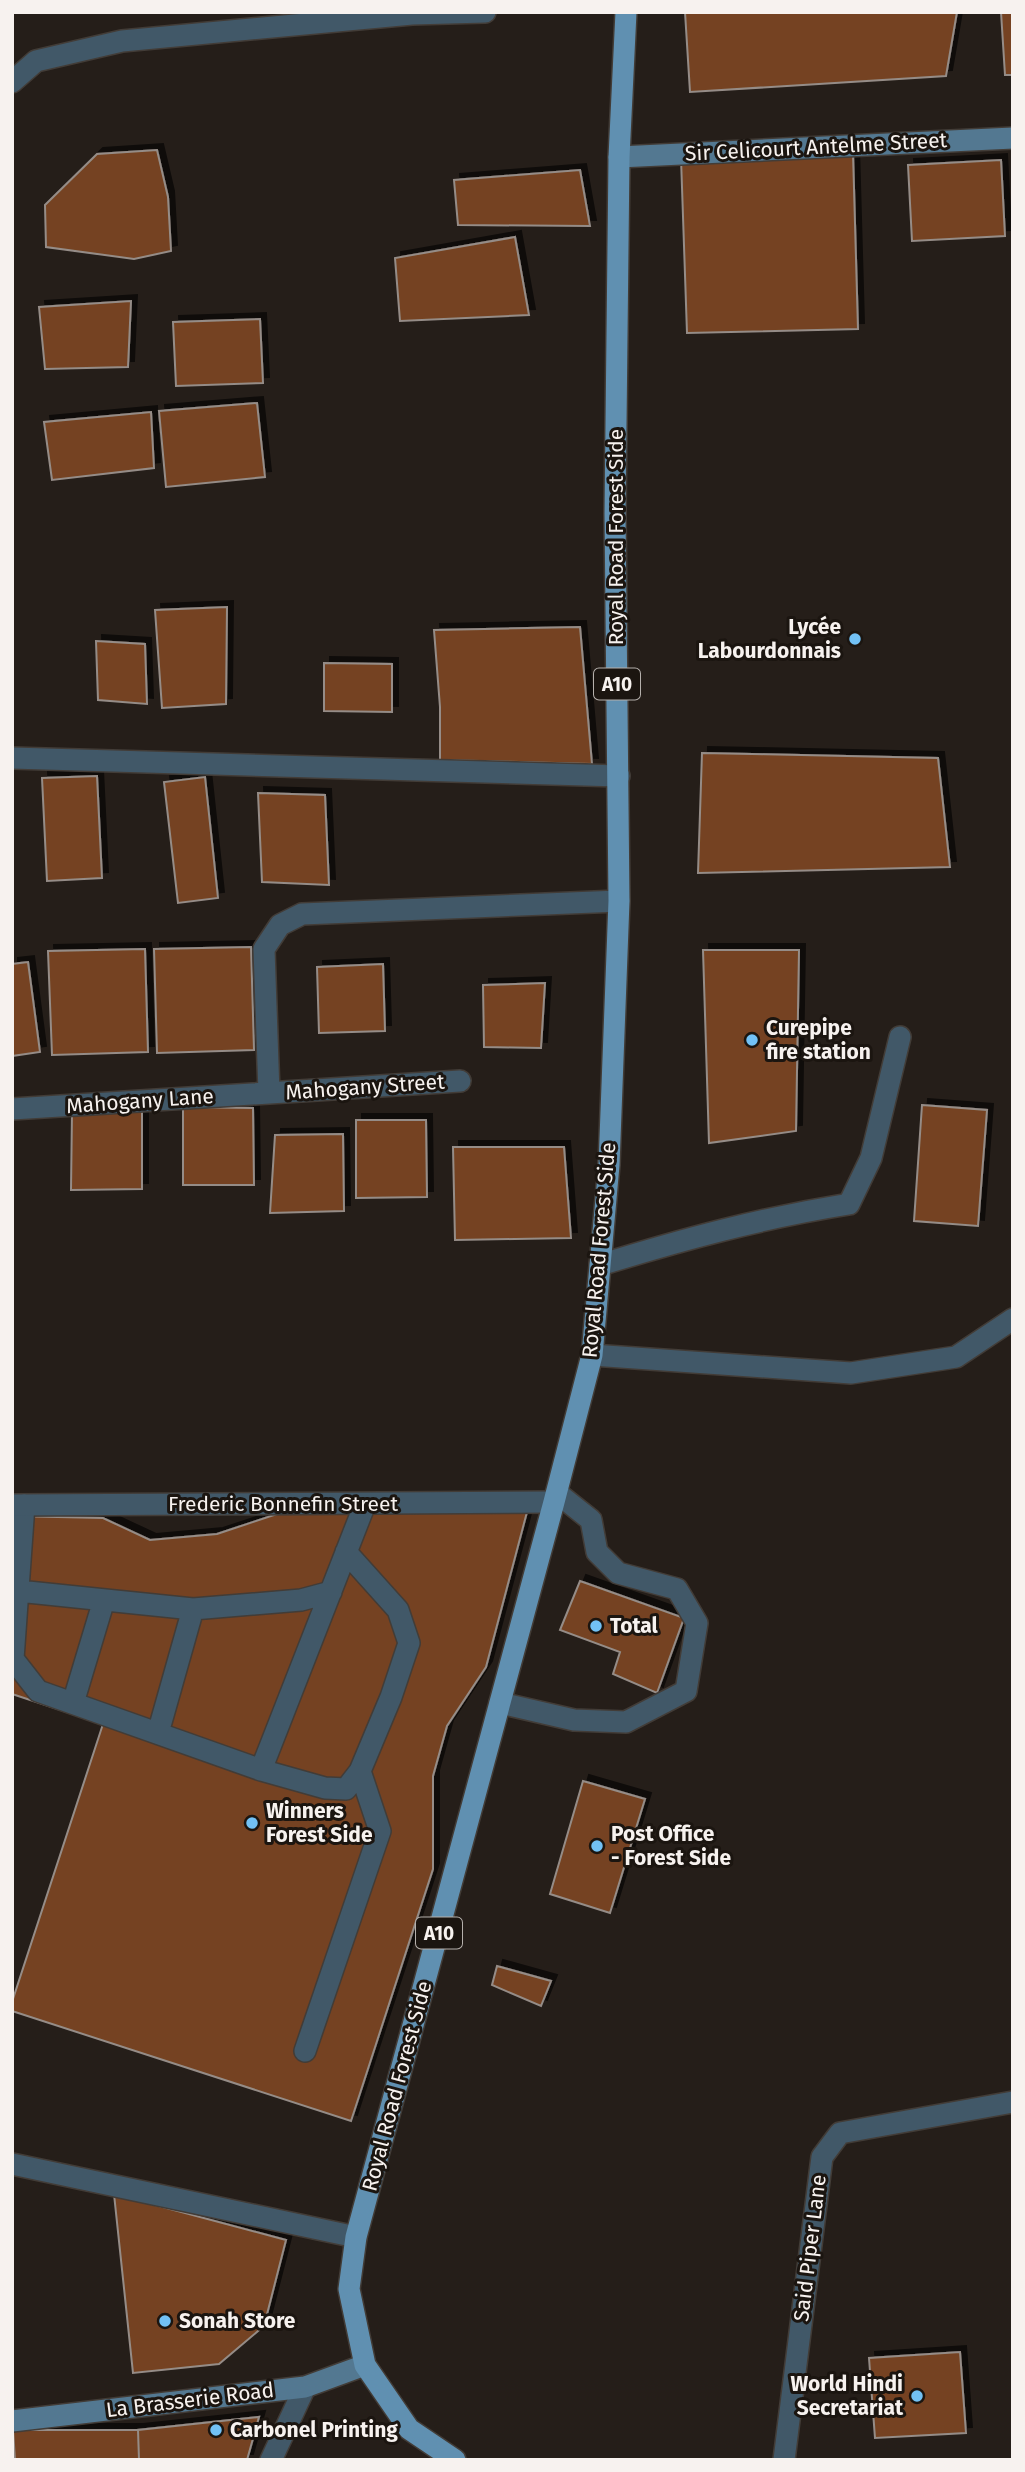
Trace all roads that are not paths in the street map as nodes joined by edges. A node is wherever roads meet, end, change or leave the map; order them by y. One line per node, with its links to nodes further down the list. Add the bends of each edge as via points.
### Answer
1 (485, 12): 3 (street, via 412,14 122,41 36,61)
2 (626, 12): 5 (main road, Royal Road Forest Side / A10)
3 (12, 82)
4 (1013, 138): 5 (street, Sir Celicourt Antelme Street)
5 (619, 157): 7 (main road, Royal Road Forest Side / A10, via 615,514)
6 (12, 758): 7 (street)
7 (619, 776): 8 (main road, Royal Road Forest Side / A10)
8 (619, 901): 11 (street, via 302,914 280,925 264,949); 13 (main road, Royal Road Forest Side / A10, via 609,1165)
9 (900, 1037): 13 (street, via 871,1158 849,1204 701,1234)
10 (460, 1081): 11 (street, Mahogany Street)
11 (269, 1093): 12 (street, Mahogany Lane)
12 (12, 1109)
13 (600, 1265): 15 (main road, Royal Road Forest Side / A10)
14 (1013, 1319): 15 (street, via 956,1357 851,1373)
15 (592, 1354): 16 (main road, Royal Road Forest Side / A10)
16 (556, 1498): 17 (street, Frederic Bonnefin Street); 25 (main road, Royal Road Forest Side / A10); 25 (street, via 591,1520 597,1552 618,1573 677,1589 697,1623 686,1691 626,1722 574,1720)
17 (365, 1504): 18 (street, Frederic Bonnefin Street); 19 (street)
18 (18, 1505): 20 (street)
19 (346, 1552): 21 (street); 28 (street, via 398,1610 409,1643)
20 (18, 1591): 22 (street); 24 (street, via 12,1659 38,1691)
21 (331, 1592): 23 (street, via 301,1600); 27 (street)
22 (104, 1600): 23 (street); 24 (street)
23 (193, 1609): 26 (street)
24 (73, 1703): 26 (street)
25 (500, 1703): 32 (main road, Royal Road Forest Side / A10)
26 (158, 1733): 27 (street)
27 (261, 1770): 28 (street, via 325,1788 346,1789)
28 (359, 1771): 29 (street, via 380,1831)
29 (305, 2052)
30 (1013, 2102): 38 (street, Said Piper Lane, via 840,2133 822,2157)
31 (12, 2164): 32 (street)
32 (356, 2238): 33 (main road, Royal Road Forest Side / A10, via 349,2289)
33 (365, 2365): 34 (street, La Brasserie Road); 37 (main road, Royal Road Forest Side / A10, via 409,2429)
34 (305, 2387): 35 (street, La Brasserie Road); 36 (street)
35 (12, 2421)
36 (271, 2460)
37 (455, 2460)
38 (784, 2460)

